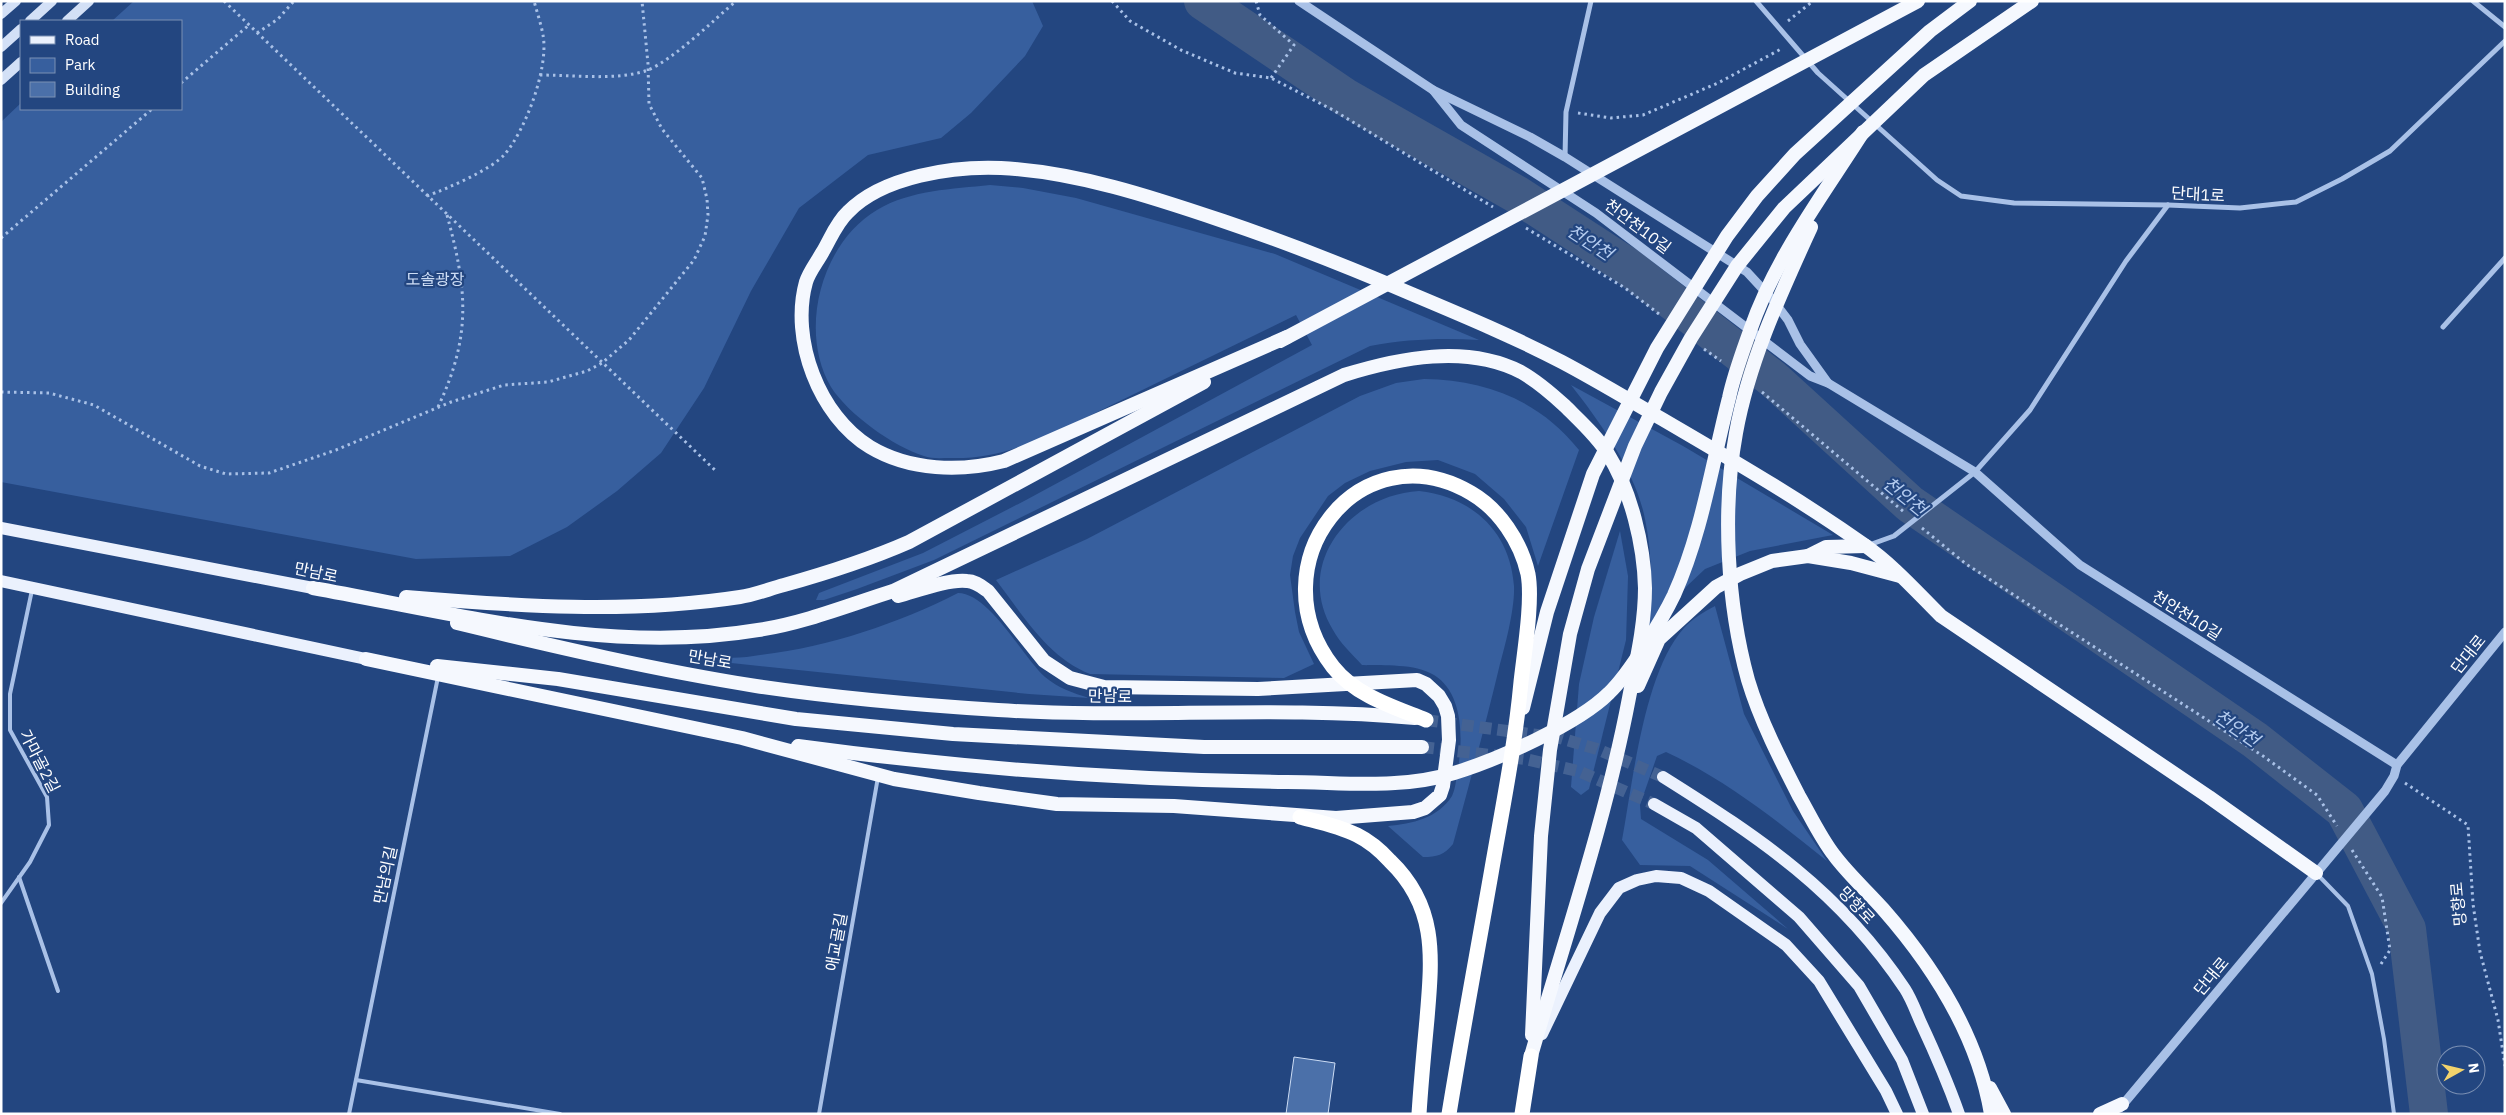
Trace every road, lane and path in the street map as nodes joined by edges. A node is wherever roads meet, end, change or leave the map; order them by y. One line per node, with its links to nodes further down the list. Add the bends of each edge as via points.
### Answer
1 (16, 1): 19 (main road)
2 (52, 1): 20 (main road)
3 (89, 1): 21 (main road)
4 (224, 1): 22 (path)
5 (294, 1): 26 (path, via 278,19)
6 (534, 1): 32 (path, via 544,36)
7 (642, 1): 31 (path)
8 (736, 1): 31 (path, via 680,48)
9 (1112, 1): 33 (path, via 1130,21 1181,50 1235,73)
10 (1256, 1): 33 (path, via 1260,14 1294,46)
11 (1299, 1): 36 (street, 천안천10길)
12 (1591, 1): 38 (street)
13 (1756, 1): 23 (street, 단대1로)
14 (1813, 1): 23 (path)
15 (1918, 1): 51 (highway)
16 (1970, 1): 77 (highway, via 1930,31 1866,89 1795,154 1757,196 1727,236 1657,348 1593,474 1547,612)
17 (2032, 1): 39 (highway, via 1924,75)
18 (2473, 1): 24 (street)
19 (1, 14)
20 (31, 20)
21 (67, 20)
22 (249, 25): 26 (path); 35 (path)
23 (1780, 27): 28 (street, 단대1로)
24 (2505, 27)
25 (20, 30): 29 (main road)
26 (257, 34): 42 (path)
27 (2505, 42): 43 (street, 단대1로, via 2390,151 2296,202 2240,208)
28 (1792, 43): 38 (path, via 1718,83 1644,116 1611,118); 43 (street, 단대1로, via 1818,73 1937,180 1961,196 2014,203)
29 (1, 47)
30 (20, 63): 34 (main road)
31 (648, 69): 32 (path, via 623,75); 53 (path, via 649,104 662,129 702,178 708,200 705,236 694,260 666,295 629,340)
32 (540, 75): 42 (path, via 524,125 504,155 460,183)
33 (1271, 78): 44 (path, via 1334,110)
34 (1, 80)
35 (182, 82)
36 (1433, 90): 40 (street, 천안천10길); 55 (street, 천안천10길, via 1462,125 1596,213 1810,376)
37 (151, 110): 47 (path)
38 (1566, 112): 40 (street)
39 (1863, 132): 41 (highway); 93 (highway, via 1784,208 1737,266 1661,392 1635,446 1588,569 1570,634 1550,750 1540,846)
40 (1565, 157): 55 (street, 천안천10길, via 1746,272 1788,320 1800,344)
41 (1833, 179): 76 (highway, via 1775,271 1754,320 1730,393 1691,548 1674,594 1611,692 1587,711 1524,745 1452,774 1366,784 1100,776 919,762); 92 (highway, via 1779,299 1749,381 1736,431 1728,513 1735,607 1748,680 1791,780 1834,855 1884,910 1929,968 1954,1009)
42 (427, 196): 45 (path)
43 (2168, 204): 60 (street, via 2126,261 2030,410)
44 (1500, 211)
45 (447, 214): 53 (path); 58 (path, via 460,262 464,302 461,343)
46 (1525, 226): 49 (path, via 1625,288)
47 (1, 238)
48 (2505, 258): 50 (street)
49 (1664, 318)
50 (2443, 327)
51 (1287, 338): 64 (highway, via 1004,461 980,467 945,468 918,465 873,449 850,433 816,384 802,323 803,301 807,279 848,211 892,184 917,176 1000,168 1060,176 1158,199 1300,247 1563,362 1754,472); 69 (highway, via 909,542 870,559 741,597 663,604 557,606 488,604)
52 (1702, 347): 54 (path)
53 (602, 363): 58 (path, via 587,371 548,382 504,385); 59 (path)
54 (1726, 365)
55 (1828, 383): 60 (street, 천안천10길)
56 (1757, 389): 61 (path)
57 (1, 392): 58 (path, via 49,393 94,405 200,466 226,474 269,473 336,450)
58 (438, 407)
59 (717, 472)
60 (1975, 472): 64 (street, via 1897,533); 79 (street, 천안천10길, via 2080,566)
61 (1906, 514)
62 (1921, 526): 85 (path, via 1966,564 2263,756 2317,795)
63 (1, 528): 69 (main road, 만남로)
64 (1866, 546): 65 (highway, via 1826,547); 66 (highway)
65 (1808, 556): 66 (highway); 74 (highway, via 1772,561 1716,587 1659,639)
66 (1904, 577): 87 (highway, via 1941,616)
67 (1, 581): 68 (main road)
68 (33, 588): 72 (main road); 88 (lane, 가마골2길, via 10,694 10,730 47,797 49,825)
69 (313, 588): 70 (highway, via 540,629 616,637 684,637 759,630); 75 (highway, 만남로, via 594,656 775,688 999,710 1109,714 1313,712)
70 (821, 614): 74 (highway, via 893,591 1344,375 1385,363 1437,356 1465,358 1521,372 1550,393 1586,427 1613,463 1636,529 1645,586 1641,638); 84 (highway, via 968,580 988,591 1044,661 1070,678 1104,687 1258,689 1417,680 1439,696 1445,706 1449,740 1440,795 1425,808 1413,812)
71 (2505, 632): 79 (street, 단대로)
72 (366, 659): 73 (highway); 78 (highway, via 558,679 796,719 953,734 1204,746)
73 (438, 675): 76 (highway); 95 (lane, 만남의길)
74 (1627, 710): 93 (highway, via 1616,761)
75 (1426, 720): 77 (highway, via 1370,697 1334,668 1319,644 1305,604 1305,575 1312,547 1331,514 1355,494 1380,482 1416,476 1454,483 1484,500 1514,536 1528,576)
76 (742, 738): 80 (highway)
77 (1515, 740): 102 (highway)
78 (1422, 747)
79 (2397, 765): 81 (street, 단대로)
80 (879, 775): 84 (highway, via 980,794 1057,804 1174,806); 100 (lane, 애교골길)
81 (2394, 776): 87 (street, 단대로); 94 (path, 망향로, via 2468,824 2472,904)
82 (1663, 777): 97 (main road, 망향로, via 1748,831 1799,870 1852,920 1906,990)
83 (1654, 804): 105 (main road, via 1696,828 1799,917 1854,980 1902,1060)
84 (1300, 817): 101 (highway, via 1359,836 1395,865 1416,891 1426,917 1431,945)
85 (2342, 834)
86 (2348, 842): 90 (path, via 2382,897 2390,950)
87 (2316, 873): 90 (lane, via 2348,906); 96 (street, 단대로)
88 (19, 877): 89 (lane, 가마골2길); 91 (lane)
89 (1, 903)
90 (2372, 974): 109 (lane)
91 (58, 991)
92 (1974, 1054): 106 (highway); 107 (highway)
93 (1531, 1056): 103 (highway); 104 (main road, via 1600,914 1619,888 1656,876 1681,878 1709,891 1786,945 1819,981)
94 (2505, 1066)
95 (356, 1080): 98 (lane, 만남의길); 99 (lane)
96 (2119, 1109): 108 (highway)
97 (1959, 1111)
98 (349, 1114)
99 (560, 1114)
100 (818, 1114)
101 (1419, 1114)
102 (1449, 1114)
103 (1522, 1114)
104 (1897, 1114)
105 (1923, 1114)
106 (1991, 1114)
107 (2004, 1114)
108 (2100, 1114)
109 (2394, 1114)

